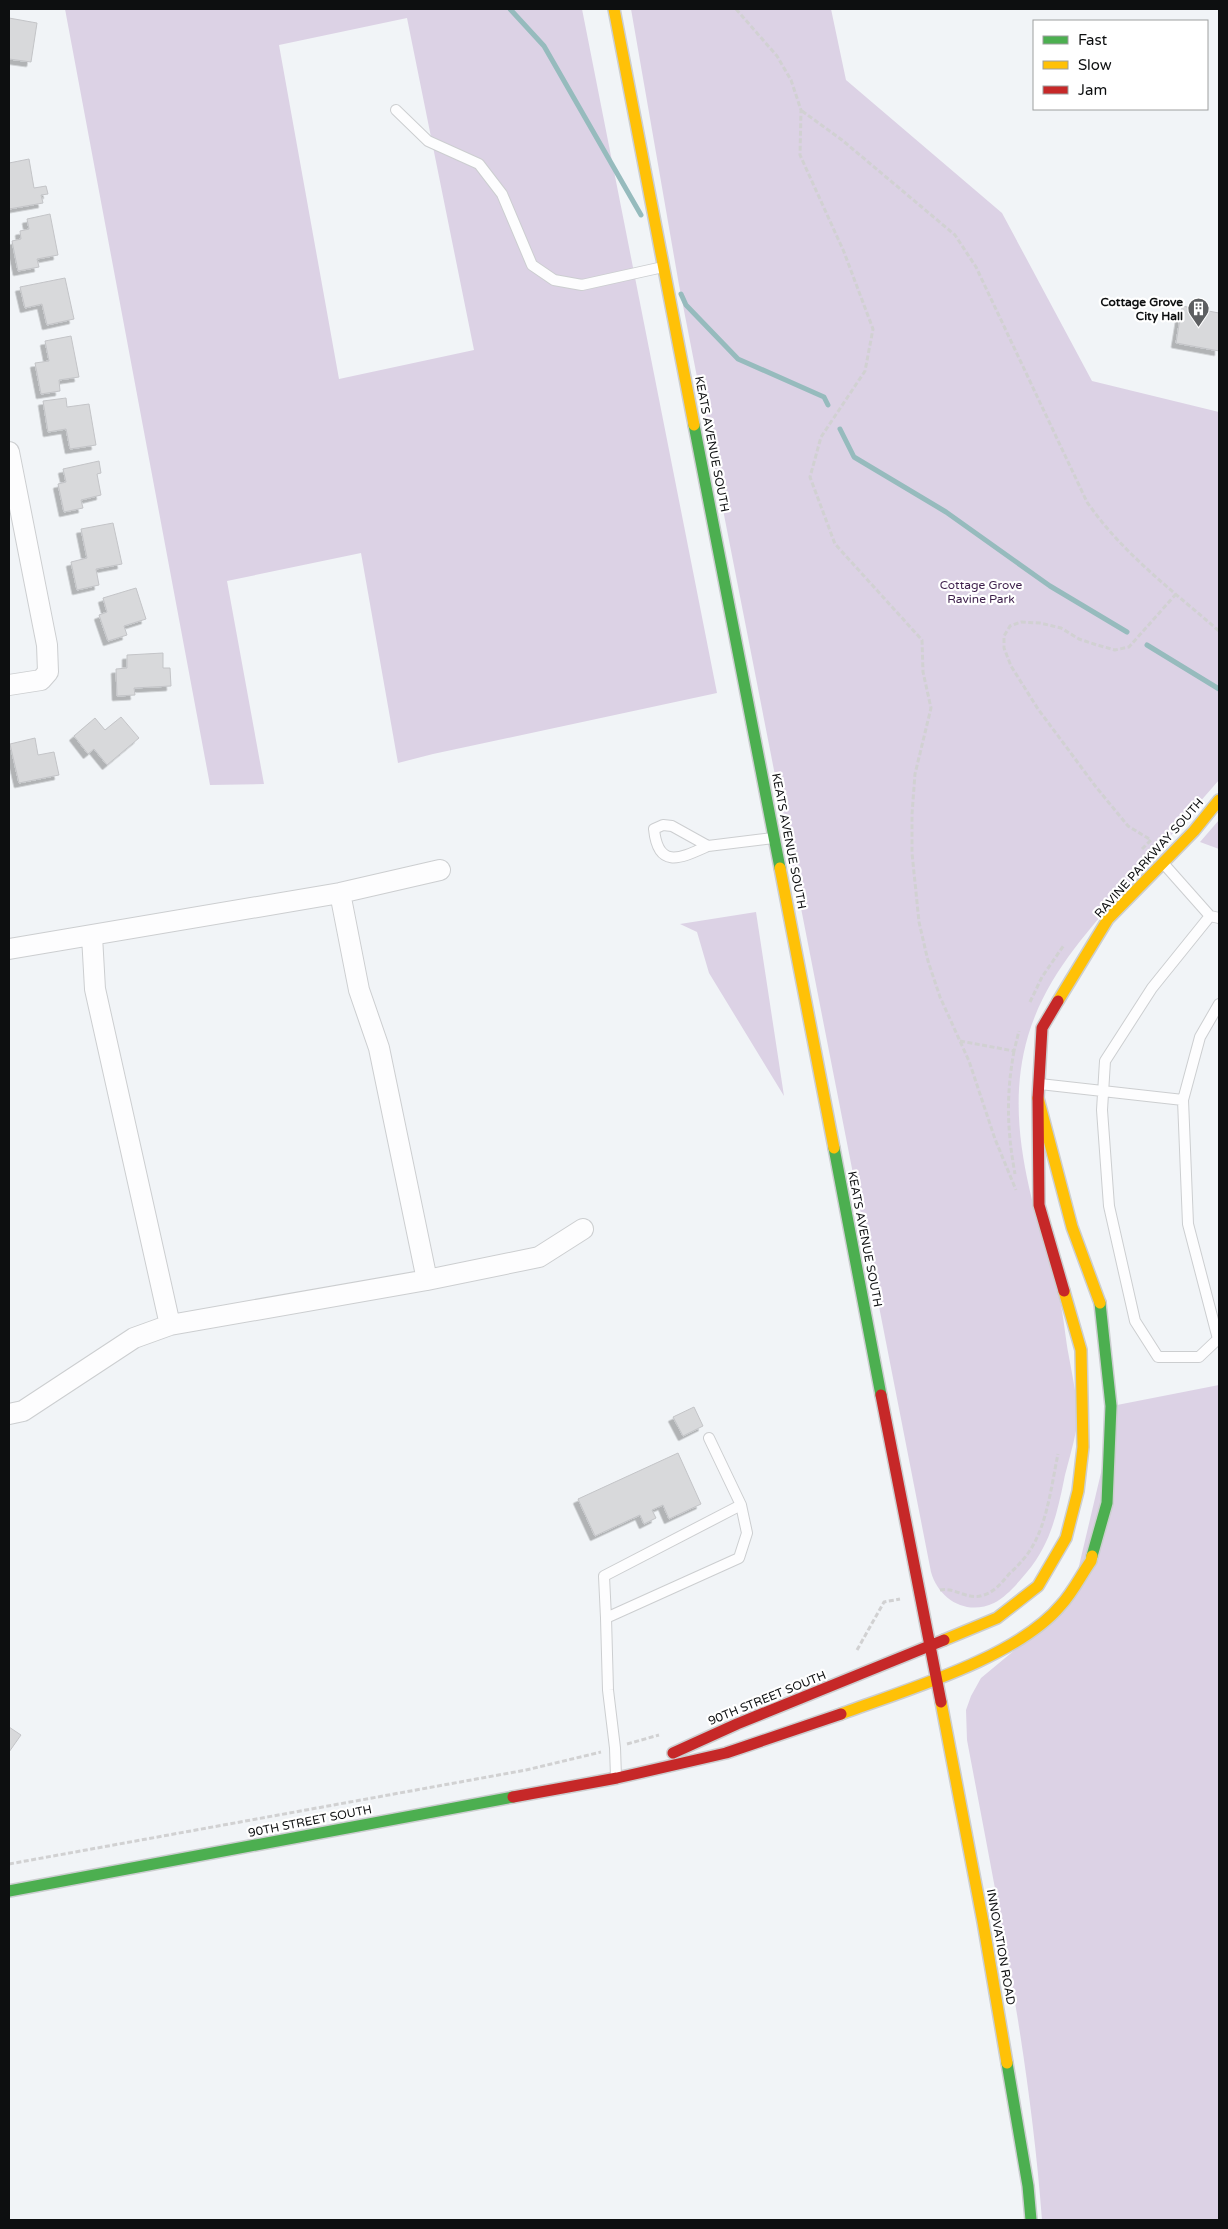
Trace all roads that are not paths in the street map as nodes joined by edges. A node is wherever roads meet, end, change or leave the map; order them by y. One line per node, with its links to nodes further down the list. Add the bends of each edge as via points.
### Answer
1 (614, 9): 3 (street, KEATS AVENUE SOUTH)
2 (396, 110): 3 (lane, via 428,141 479,164 502,194 532,265 554,280 582,285)
3 (664, 267): 7 (street, KEATS AVENUE SOUTH)
4 (9, 452): 5 (street, via 47,645 48,672 41,680)
5 (9, 685)
6 (1219, 800): 9 (street, RAVINE PARKWAY SOUTH)
7 (774, 838): 8 (lane); 27 (street, KEATS AVENUE SOUTH)
8 (708, 846): 8 (lane, via 683,858 669,858 656,842 654,829 672,826)
9 (1163, 863): 12 (lane); 16 (street, RAVINE PARKWAY SOUTH, via 1108,919 1042,1028)
10 (440, 870): 11 (street)
11 (340, 893): 13 (street); 21 (street, via 358,990 379,1048)
12 (1215, 917): 17 (lane, via 1152,988 1105,1061)
13 (92, 936): 14 (street); 22 (street, via 95,989)
14 (9, 949)
15 (1219, 1004): 19 (lane, via 1200,1037)
16 (1039, 1084): 17 (lane); 18 (street, RAVINE PARKWAY SOUTH)
17 (1103, 1092): 19 (lane); 19 (lane, via 1109,1206 1135,1321 1158,1357 1200,1357 1218,1339 1188,1224)
18 (1038, 1098): 27 (street, RAVINE PARKWAY SOUTH, via 1039,1205 1081,1350 1083,1447 1078,1491 1066,1538 1038,1586 997,1618); 28 (street, RAVINE PARKWAY SOUTH, via 1072,1227 1099,1298 1111,1406 1107,1503 1091,1561 1061,1606 1026,1636 986,1658)
19 (1183, 1100)
20 (583, 1229): 21 (street, via 539,1257)
21 (426, 1280): 22 (street)
22 (170, 1325): 23 (street, via 134,1338 23,1411)
23 (9, 1414)
24 (709, 1438): 25 (lane)
25 (741, 1505): 26 (lane, via 604,1576); 26 (lane, via 747,1534 739,1558)
26 (606, 1618): 29 (lane)
27 (929, 1647): 28 (street, KEATS AVENUE SOUTH); 29 (street, 90TH STREET SOUTH, via 737,1724)
28 (936, 1679): 29 (street, 90TH STREET SOUTH, via 726,1753); 31 (street, INNOVATION ROAD, via 983,1922)
29 (616, 1778): 30 (street, 90TH STREET SOUTH)
30 (9, 1891)
31 (1031, 2220)

